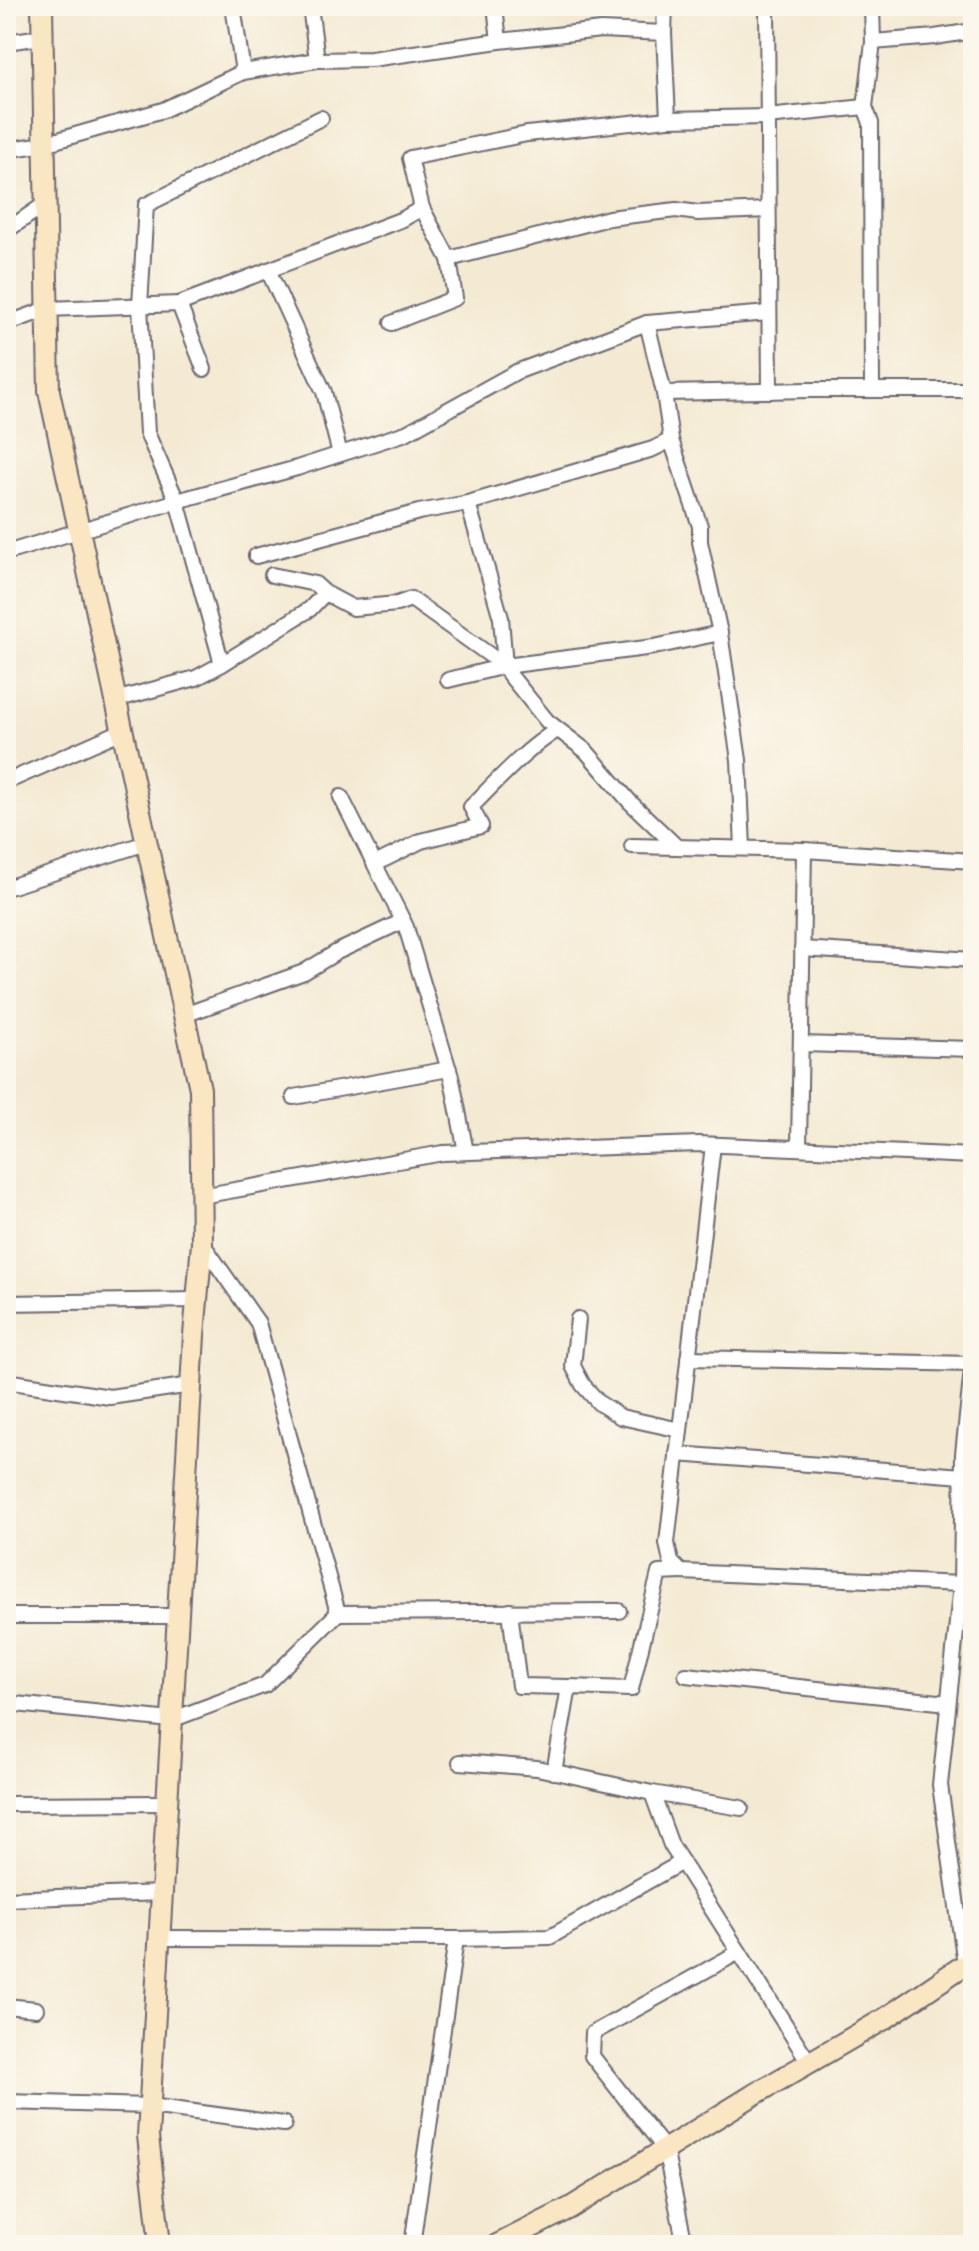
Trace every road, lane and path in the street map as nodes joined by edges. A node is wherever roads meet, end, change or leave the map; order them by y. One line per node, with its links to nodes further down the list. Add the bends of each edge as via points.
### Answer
1 (42, 6): 10 (street)
2 (233, 6): 15 (street)
3 (310, 6): 14 (street)
4 (495, 6): 11 (street)
5 (665, 6): 9 (street)
6 (767, 6): 17 (street)
7 (872, 6): 13 (street)
8 (973, 31): 13 (street)
9 (664, 33): 11 (street, via 601,30); 19 (street)
10 (42, 37): 12 (street); 20 (street)
11 (499, 41): 14 (street, via 371,59)
12 (6, 42)
13 (873, 42): 16 (street)
14 (317, 60): 15 (street)
15 (243, 72): 20 (street, via 163,110)
16 (865, 107): 17 (street); 36 (street, via 871,123)
17 (767, 117): 19 (street); 24 (street)
18 (321, 118): 29 (street, via 146,205)
19 (668, 119): 23 (street, via 527,134 410,158)
20 (44, 144): 21 (street); 22 (street)
21 (6, 150)
22 (45, 204): 25 (street); 30 (street)
23 (422, 208): 26 (street); 27 (street)
24 (768, 210): 26 (street, via 676,210 609,218); 31 (street)
25 (6, 231)
26 (449, 259): 32 (street, via 455,298)
27 (268, 270): 28 (street); 41 (street, via 324,392)
28 (179, 304): 29 (street); 35 (street)
29 (140, 306): 30 (street); 42 (street, via 147,433)
30 (47, 309): 34 (street); 44 (street, via 49,391)
31 (769, 313): 33 (street); 38 (street)
32 (392, 323)
33 (647, 323): 39 (street); 41 (street, via 516,372 406,433)
34 (6, 324)
35 (204, 369)
36 (872, 390): 37 (street); 38 (street)
37 (973, 390)
38 (770, 391): 39 (street)
39 (664, 393): 40 (street)
40 (671, 440): 43 (street); 49 (street, via 700,526)
41 (340, 454): 42 (street)
42 (177, 501): 44 (street); 50 (street)
43 (468, 503): 46 (street); 51 (street, via 501,618)
44 (78, 532): 45 (street); 53 (street)
45 (6, 553)
46 (256, 556)
47 (272, 575): 48 (street, via 315,584)
48 (325, 593): 50 (street, via 310,609); 51 (street, via 353,608 411,599)
49 (720, 633): 51 (street); 61 (street, via 739,760)
50 (222, 664): 53 (street, via 196,678)
51 (505, 666): 52 (street); 54 (street)
52 (448, 680)
53 (115, 700): 55 (street)
54 (557, 730): 60 (street, via 586,751); 64 (street, via 471,807 481,826 421,841)
55 (122, 731): 56 (street); 58 (street)
56 (6, 782)
57 (341, 797): 64 (street)
58 (146, 843): 65 (street); 69 (street)
59 (632, 846): 60 (street)
60 (677, 847): 61 (street)
61 (743, 848): 62 (street)
62 (804, 850): 63 (street); 67 (street)
63 (973, 861)
64 (375, 864): 66 (street)
65 (6, 888)
66 (403, 921): 69 (street, via 304,972); 72 (street)
67 (802, 949): 68 (street); 70 (street)
68 (973, 960)
69 (184, 1015): 78 (street, via 200,1089)
70 (801, 1044): 71 (street); 75 (street)
71 (973, 1049)
72 (449, 1069): 73 (street); 76 (street)
73 (294, 1097)
74 (713, 1145): 75 (street); 76 (street); 83 (street)
75 (799, 1148): 77 (street)
76 (466, 1152): 78 (street)
77 (973, 1156)
78 (201, 1196): 79 (street)
79 (202, 1243): 80 (street); 94 (street, via 258,1323)
80 (197, 1300): 81 (street); 86 (street)
81 (6, 1303)
82 (578, 1319): 87 (street, via 573,1366 599,1403 621,1417)
83 (688, 1358): 84 (street); 87 (street)
84 (973, 1363): 89 (street)
85 (6, 1381): 86 (street, via 110,1397)
86 (191, 1385): 96 (street)
87 (680, 1430): 88 (street)
88 (677, 1454): 89 (street); 90 (street, via 667,1543 671,1562)
89 (963, 1476): 91 (street)
90 (681, 1572): 91 (street); 98 (street, via 659,1573 631,1689)
91 (961, 1584): 100 (street)
92 (510, 1611): 93 (street); 94 (street); 98 (street, via 519,1686)
93 (619, 1611)
94 (338, 1613): 101 (street, via 265,1685)
95 (6, 1616): 96 (street)
96 (178, 1616): 101 (street)
97 (686, 1675): 100 (street)
98 (569, 1687): 103 (street)
99 (6, 1703): 101 (street)
100 (948, 1703): 114 (street, via 940,1785)
101 (171, 1720): 105 (street)
102 (460, 1762): 103 (street)
103 (554, 1772): 104 (street)
104 (652, 1793): 107 (street); 108 (street)
105 (166, 1803): 106 (street); 109 (street)
106 (6, 1804)
107 (741, 1808)
108 (682, 1862): 112 (street, via 550,1937); 113 (street)
109 (161, 1893): 110 (street); 111 (street)
110 (6, 1899)
111 (159, 1938): 112 (street); 119 (street)
112 (456, 1939): 123 (street)
113 (739, 1952): 117 (street); 121 (street, via 593,2033 592,2056)
114 (969, 1961): 117 (street)
115 (6, 2006): 116 (street)
116 (36, 2009)
117 (809, 2062): 121 (street)
118 (6, 2102): 119 (street)
119 (150, 2106): 120 (street); 122 (street, via 148,2136)
120 (284, 2124)
121 (665, 2149): 124 (street, via 570,2208); 125 (street)
122 (160, 2245)
123 (412, 2245)
124 (497, 2245)
125 (685, 2245)

